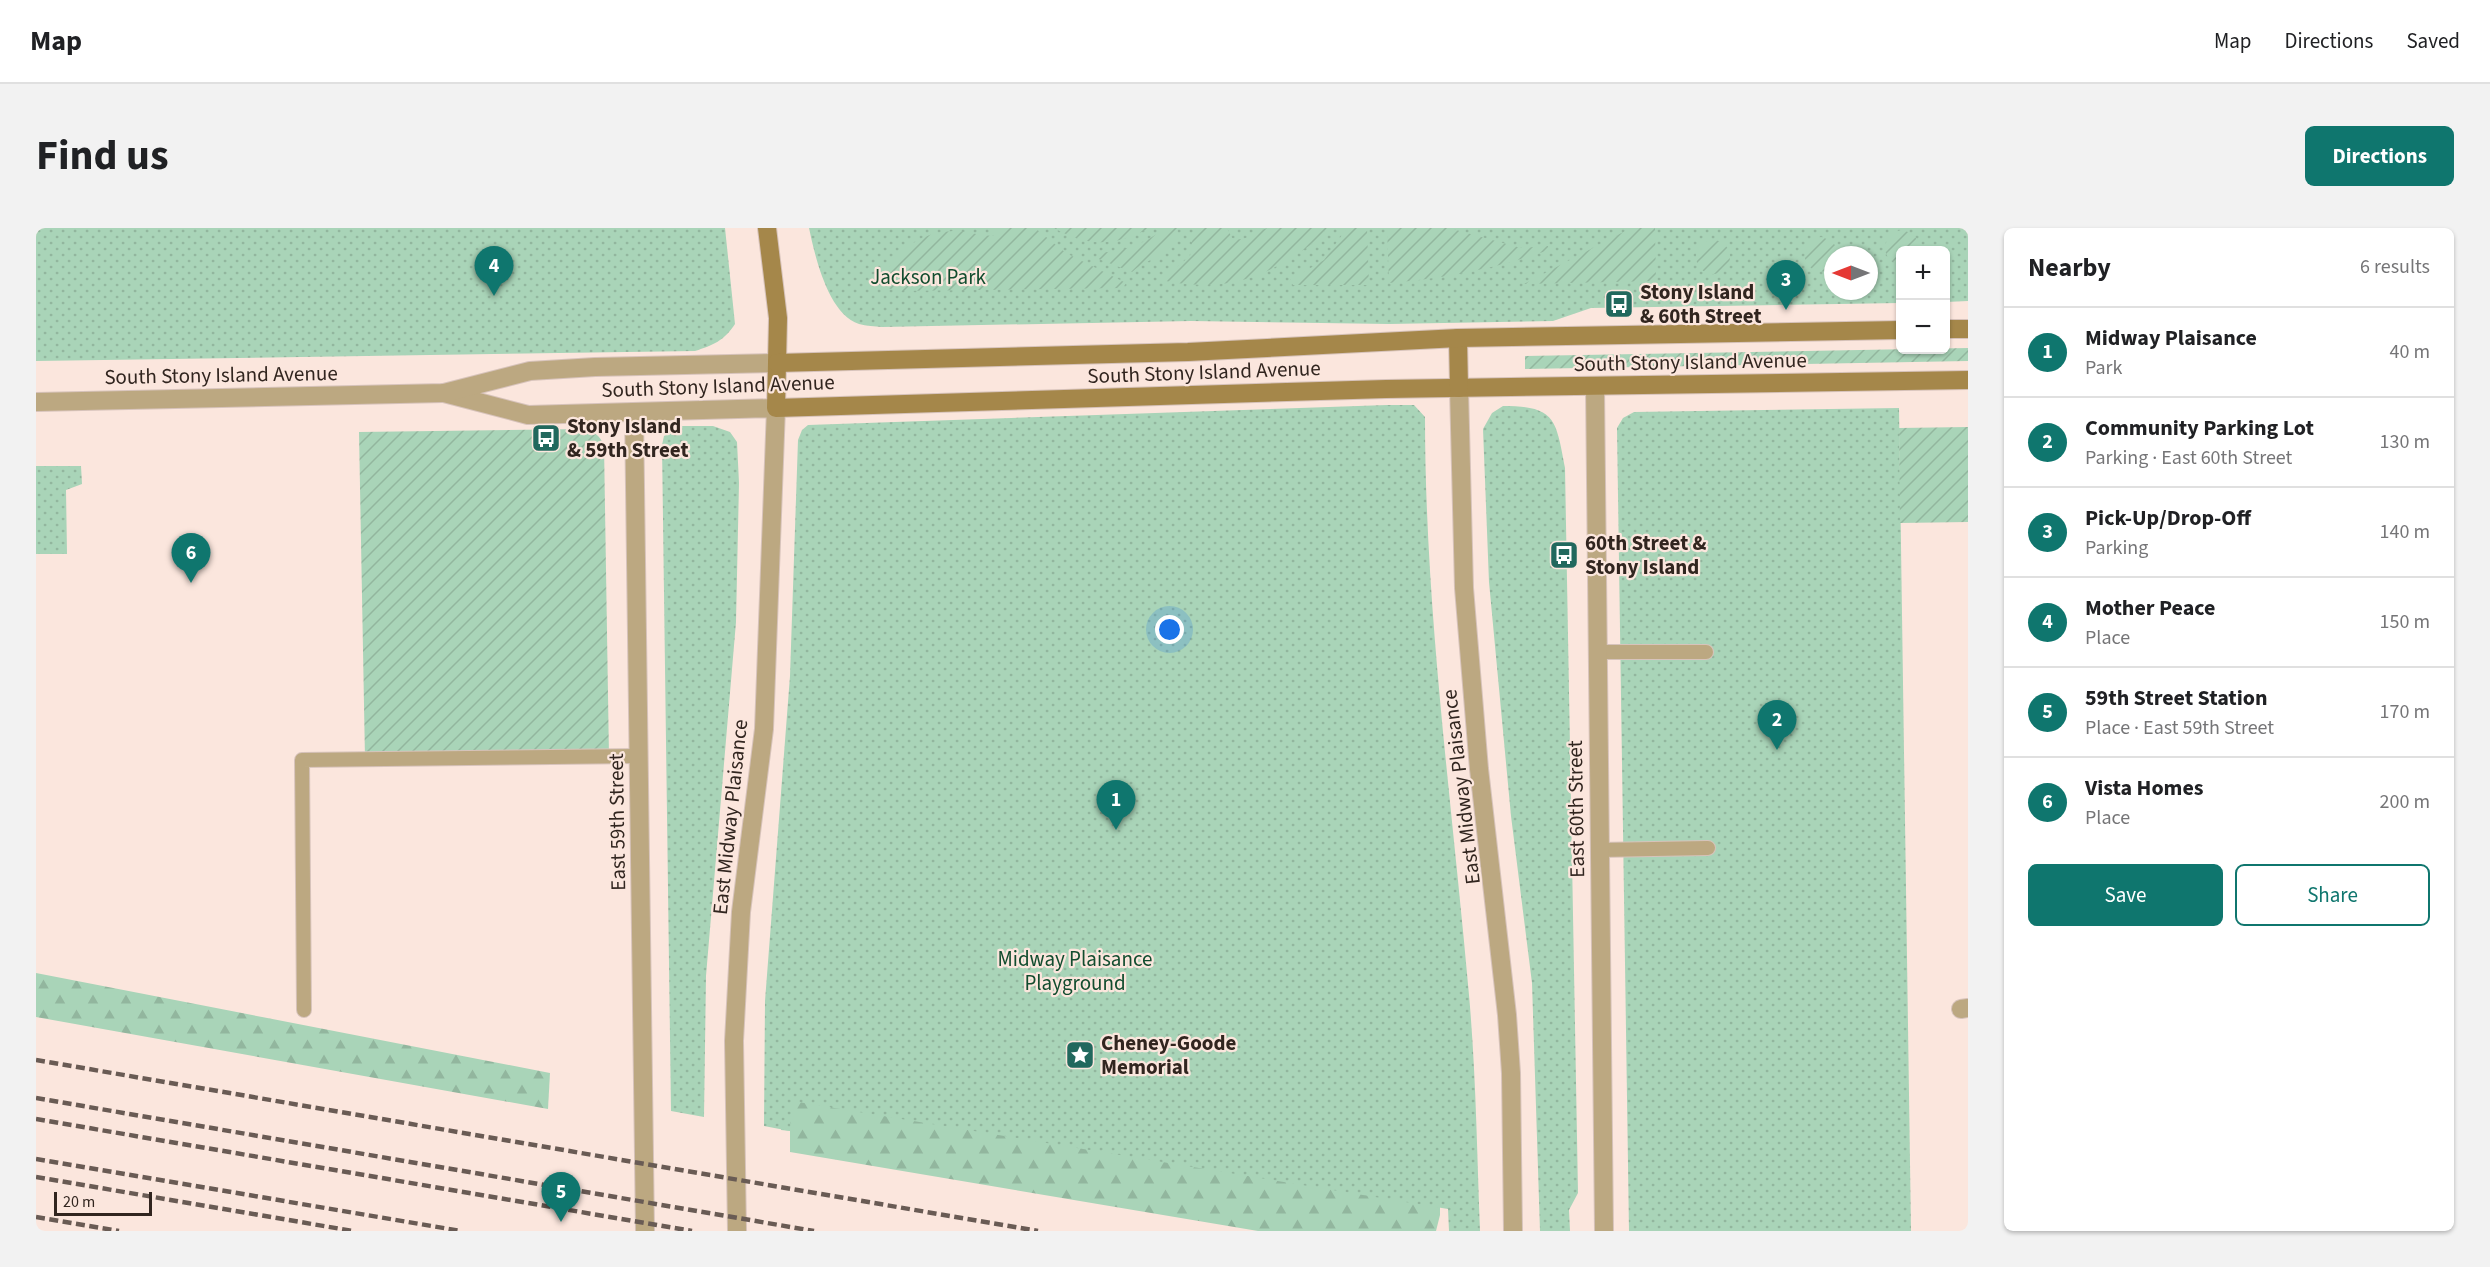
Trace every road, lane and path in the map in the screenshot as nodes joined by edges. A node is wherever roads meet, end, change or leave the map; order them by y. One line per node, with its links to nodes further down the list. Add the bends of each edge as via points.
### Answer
1 (766, 228): 6 (main road, via 778,318)
2 (1950, 329): 3 (main road)
3 (1968, 329)
4 (1896, 330): 5 (main road, South Stony Island Avenue)
5 (1458, 338): 6 (main road, South Stony Island Avenue, via 1188,352); 9 (main road, East Midway Plaisance)
6 (777, 363): 10 (street, South Stony Island Avenue, via 530,371); 12 (main road)
7 (1968, 380): 8 (main road, South Stony Island Avenue)
8 (1595, 386): 9 (main road, South Stony Island Avenue); 14 (street, East 60th Street)
9 (1459, 388): 12 (main road, South Stony Island Avenue); 22 (street, East Midway Plaisance, via 1464,588 1511,1073)
10 (444, 393): 11 (street, South Stony Island Avenue); 13 (street, South Stony Island Avenue, via 528,415)
11 (36, 402)
12 (776, 408): 13 (street, South Stony Island Avenue); 21 (street, East Midway Plaisance, via 764,729 741,912 734,1041)
13 (634, 412): 16 (street, East 59th Street)
14 (1597, 652): 15 (lane); 18 (street, East 60th Street)
15 (1706, 652)
16 (639, 756): 19 (lane, via 302,760); 20 (street, East 59th Street)
17 (1708, 848): 18 (lane)
18 (1599, 850): 23 (street, East 60th Street)
19 (304, 1010)
20 (645, 1231)
21 (737, 1231)
22 (1513, 1231)
23 (1604, 1231)

